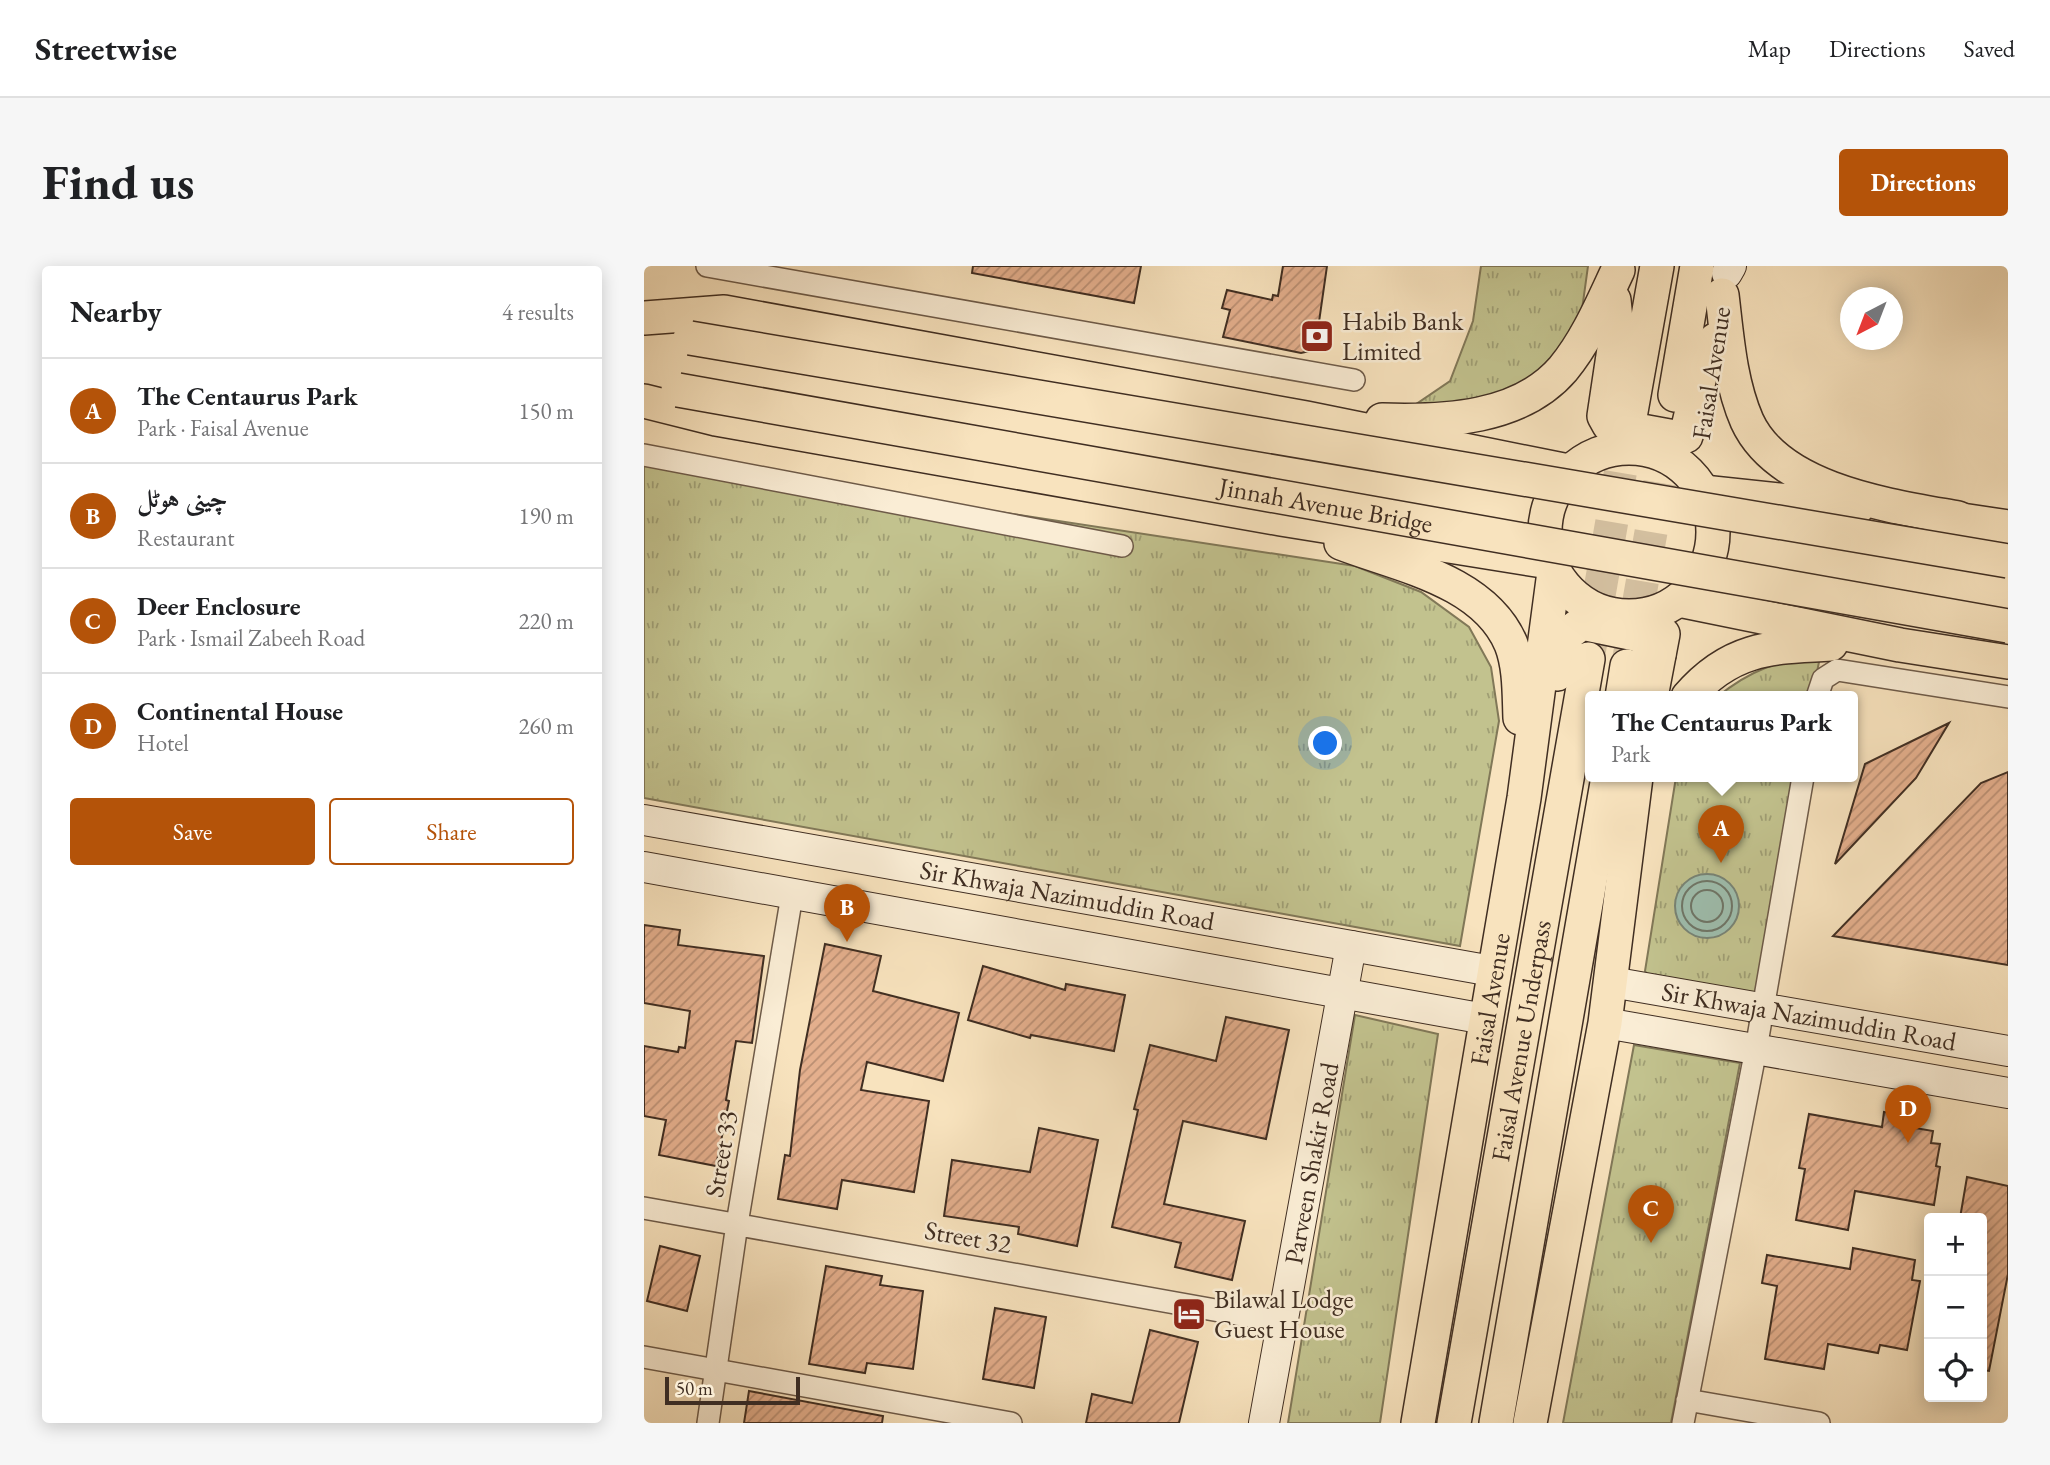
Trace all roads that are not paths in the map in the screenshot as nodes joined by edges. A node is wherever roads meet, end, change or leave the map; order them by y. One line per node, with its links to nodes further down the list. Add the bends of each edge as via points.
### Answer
1 (707, 266): 8 (street)
2 (1657, 266): 11 (main road)
3 (1721, 273): 7 (main road, Faisal Avenue); 13 (main road); 17 (main road, via 1739,397 1748,422 1765,447 1786,464 1864,500)
4 (1617, 279): 7 (main road, via 1617,329 1604,416 1609,425 1686,436 1704,359); 12 (main road, via 1563,369 1517,405 1409,421); 15 (main road)
5 (644, 318): 12 (main road, via 724,312)
6 (644, 331): 21 (main road, bridge)
7 (1715, 341): 16 (main road, Faisal Avenue)
8 (1354, 380)
9 (644, 388): 24 (main road, Jinnah Avenue Bridge, bridge, via 678,390)
10 (644, 401): 18 (main road, via 716,419)
11 (1630, 417)
12 (1306, 418): 15 (main road)
13 (1670, 424)
14 (644, 455): 20 (street)
15 (1574, 468): 16 (main road, via 1602,452 1652,451 1676,462); 22 (main road, via 1555,491 1546,514 1544,538)
16 (1699, 486): 17 (main road); 23 (main road, via 1711,515 1713,539 1696,584)
17 (1958, 518): 19 (main road)
18 (1281, 519): 22 (main road); 37 (main road, via 1452,585 1495,620 1511,646 1519,685)
19 (2008, 527)
20 (1122, 546)
21 (2008, 561)
22 (1552, 567): 23 (main road, via 1570,593 1592,608 1617,616 1643,615); 37 (main road, Faisal Avenue)
23 (1674, 604): 25 (main road); 26 (main road)
24 (2008, 626)
25 (1900, 645): 28 (main road); 30 (main road, via 1770,648 1724,663)
26 (1659, 654): 29 (main road); 37 (main road, via 1640,635 1625,630 1582,624 1567,634 1547,725)
27 (1588, 659): 64 (main road, Faisal Avenue Underpass)
28 (2008, 662)
29 (1652, 691)
30 (1694, 691)
31 (1819, 691): 32 (street, via 1823,679 1837,670)
32 (2008, 696)
33 (1607, 782): 65 (main road, Faisal Avenue Underpass)
34 (1635, 782): 38 (main road)
35 (1643, 782): 38 (main road)
36 (1802, 782): 46 (street)
37 (1524, 798): 43 (main road, Faisal Avenue)
38 (1629, 818): 44 (main road)
39 (654, 822): 40 (main road); 42 (main road, Sir Khwaja Nazimuddin Road)
40 (652, 868): 41 (main road, Sir Khwaja Nazimuddin Road)
41 (792, 895): 45 (main road, Sir Khwaja Nazimuddin Road); 55 (street, Street 33)
42 (1351, 946): 43 (main road, Sir Khwaja Nazimuddin Road); 45 (main road, Parveen Shakir Road)
43 (1492, 971): 48 (main road, Faisal Avenue)
44 (1611, 982): 46 (main road, Sir Khwaja Nazimuddin Road); 49 (main road)
45 (1341, 990): 48 (main road, Sir Khwaja Nazimuddin Road); 56 (main road, Parveen Shakir Road)
46 (1762, 1009): 47 (main road, Sir Khwaja Nazimuddin Road); 50 (street)
47 (1813, 1016): 51 (main road, Sir Khwaja Nazimuddin Road); 52 (main road)
48 (1485, 1019): 63 (main road, Faisal Avenue)
49 (1605, 1023): 50 (main road, Sir Khwaja Nazimuddin Road); 66 (main road)
50 (1756, 1049): 52 (main road, Sir Khwaja Nazimuddin Road); 59 (street)
51 (2008, 1051)
52 (1810, 1059): 53 (main road, Sir Khwaja Nazimuddin Road)
53 (2008, 1093)
54 (644, 1208): 55 (street, Street 32)
55 (737, 1224): 56 (street, Street 32); 58 (street, Street 33)
56 (1282, 1322): 62 (main road, Parveen Shakir Road)
57 (644, 1357): 58 (street)
58 (717, 1370): 60 (street, Street 33); 61 (street)
59 (1687, 1400): 67 (street); 68 (street)
60 (708, 1423)
61 (1012, 1423)
62 (1264, 1423)
63 (1418, 1423)
64 (1454, 1423)
65 (1496, 1423)
66 (1530, 1423)
67 (1683, 1423)
68 (1819, 1423)

